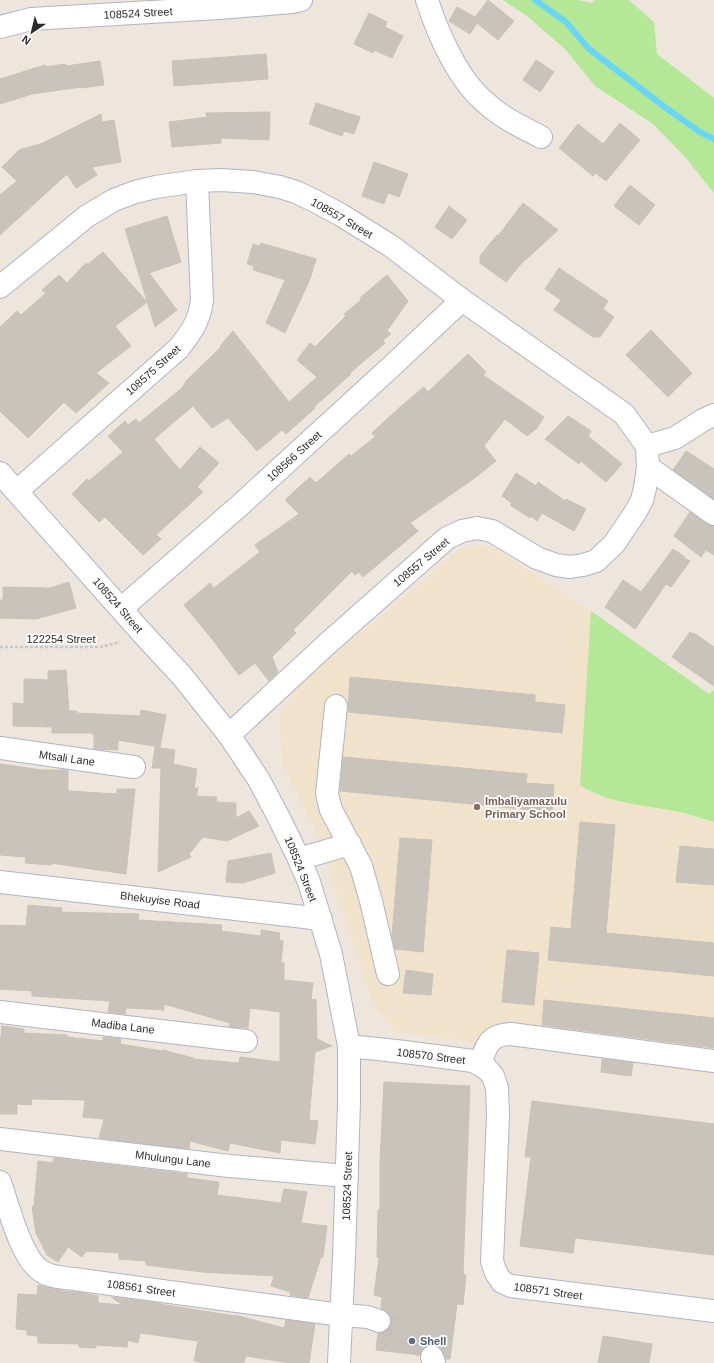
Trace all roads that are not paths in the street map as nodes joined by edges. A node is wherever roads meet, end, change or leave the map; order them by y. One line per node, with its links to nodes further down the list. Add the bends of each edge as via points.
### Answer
1 (301, 0): 3 (street, 108524 Street, via 219,8 31,19)
2 (427, 0): 4 (street, via 451,58 471,87 485,103 511,122)
3 (0, 27)
4 (541, 137)
5 (197, 181): 6 (street, 108557 Street, via 156,187 114,200 81,221); 7 (street, 108557 Street, via 253,182 280,187 313,200 391,246); 12 (street, 108575 Street, via 202,300 200,314 194,326 179,348)
6 (0, 287)
7 (462, 300): 9 (street, 108557 Street, via 624,414); 14 (street, 108566 Street, via 244,502)
8 (714, 415): 9 (street, via 675,438)
9 (647, 446): 10 (street, 108557 Street)
10 (648, 467): 13 (street); 16 (street, 108557 Street, via 642,500 635,513 614,544 596,561 570,567 556,565 537,558 492,531 477,528 457,533 447,538)
11 (0, 473): 12 (street, 108524 Street)
12 (16, 491): 14 (street, 108524 Street)
13 (714, 514)
14 (122, 608): 16 (street, 108524 Street)
15 (336, 706): 19 (street, via 327,794 331,810)
16 (229, 734): 20 (street, 108524 Street, via 259,780)
17 (0, 748): 18 (street, Mtsali Lane)
18 (134, 767)
19 (350, 844): 20 (street); 23 (street, via 367,886)
20 (300, 859): 22 (street, 108524 Street)
21 (0, 882): 22 (street, Bhekuyise Road)
22 (321, 919): 26 (street, 108524 Street, via 331,954)
23 (388, 974)
24 (0, 1012): 25 (street, Madiba Lane)
25 (246, 1041)
26 (349, 1046): 28 (street, 108570 Street, via 456,1058); 31 (street, 108524 Street)
27 (714, 1061): 28 (street, via 511,1034 495,1037 487,1046)
28 (480, 1064): 29 (street, 108570 Street, via 493,1076 497,1088)
29 (498, 1115): 33 (street, 108571 Street, via 492,1261 502,1282 511,1286 544,1291)
30 (0, 1139): 31 (street, Mhulungu Lane, via 229,1166)
31 (347, 1176): 34 (street, 108524 Street)
32 (0, 1182): 34 (street, 108561 Street, via 28,1258 42,1272 74,1280)
33 (714, 1311)
34 (341, 1315): 35 (street, 108561 Street, via 368,1316); 36 (street, 108524 Street)
35 (380, 1320)
36 (339, 1363)

